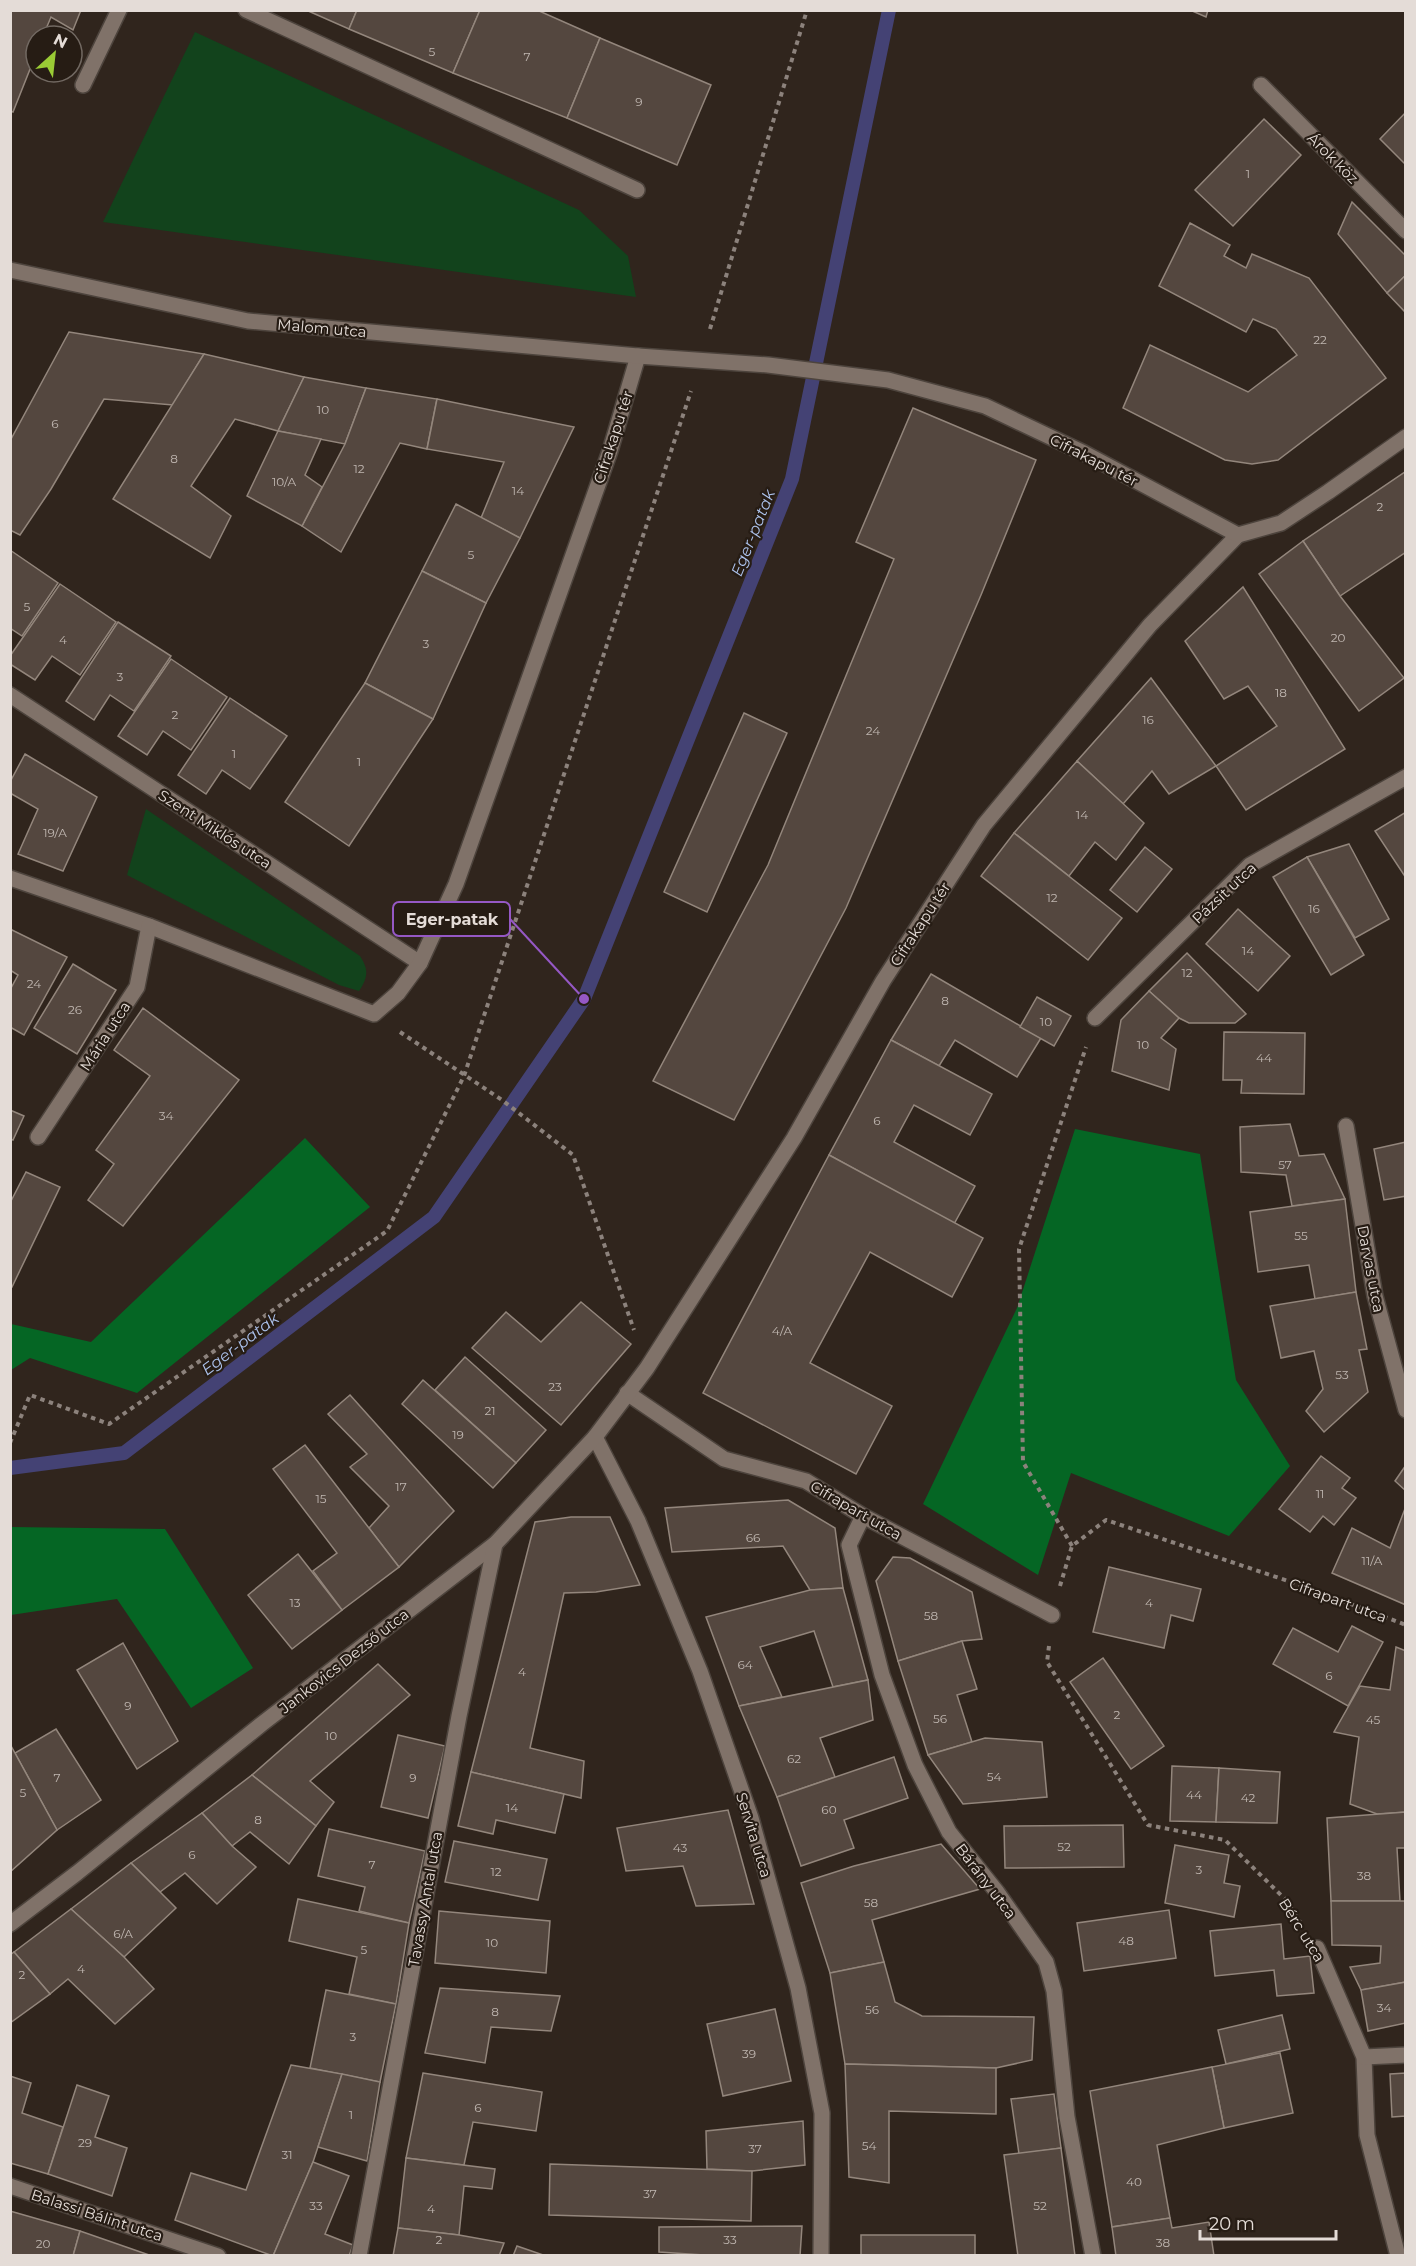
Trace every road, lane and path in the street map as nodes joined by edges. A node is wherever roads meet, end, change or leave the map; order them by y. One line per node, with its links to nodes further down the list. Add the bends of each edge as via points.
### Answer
1 (119, 10): 4 (street)
2 (246, 10): 6 (street)
3 (807, 10): 10 (path)
4 (83, 85)
5 (1261, 86): 7 (street, Árok köz)
6 (637, 190)
7 (1406, 231)
8 (10, 270): 9 (street, Malom utca, via 248,321)
9 (638, 356): 10 (street, Cifrakapu tér); 17 (street, Cifrakapu tér, via 610,451 456,884)
10 (701, 360): 12 (street, Cifrakapu tér, via 888,380 985,406 1084,453); 20 (path)
11 (1406, 437): 12 (street, via 1281,523)
12 (1238, 535): 23 (street, Cifrakapu tér, via 1150,625 984,825 883,981 794,1138)
13 (10, 695): 17 (street, Szent Miklós utca)
14 (1406, 777): 19 (street, Pázsit utca, via 1250,865)
15 (10, 878): 16 (street)
16 (149, 926): 18 (street); 22 (street, Mária utca, via 137,987)
17 (420, 963): 18 (street, Cifrakapu tér, via 398,993)
18 (374, 1014): 20 (path)
19 (1095, 1018): 30 (path, via 1019,1249 1023,1462)
20 (464, 1076): 23 (path, via 573,1155); 27 (path, via 387,1231 109,1424 30,1395)
21 (1346, 1126): 25 (street, Darvas utca, via 1375,1296)
22 (38, 1137)
23 (647, 1368): 24 (street, Jankovics Dezső utca)
24 (627, 1393): 26 (street, Jankovics Dezső utca); 28 (street, Cifrapart utca, via 724,1459 806,1481)
25 (1406, 1410)
26 (595, 1437): 29 (street, Jankovics Dezső utca); 40 (street, Servita utca, via 638,1521 700,1671 754,1829 798,1988 822,2113)
27 (10, 1443)
28 (863, 1516): 31 (street, Cifrapart utca); 41 (street, Bárány utca, via 849,1545 882,1675 915,1765 949,1832 1046,1962 1054,1991 1067,2117)
29 (495, 1544): 33 (street, Jankovics Dezső utca); 39 (street, Tavassy Antal utca, via 459,1716)
30 (1072, 1546): 31 (path); 32 (path, Cifrapart utca, via 1106,1520)
31 (1052, 1615): 34 (path, Bérc utca, via 1047,1662 1148,1825 1225,1840 1285,1899)
32 (1406, 1625)
33 (10, 1924)
34 (1317, 1948): 36 (street, Bérc utca)
35 (1406, 2055): 36 (street)
36 (1364, 2057): 42 (street, Bérc utca, via 1366,2135)
37 (10, 2186): 38 (street, Balassi Bálint utca)
38 (218, 2256)
39 (359, 2256)
40 (821, 2256)
41 (1093, 2256)
42 (1398, 2256)

